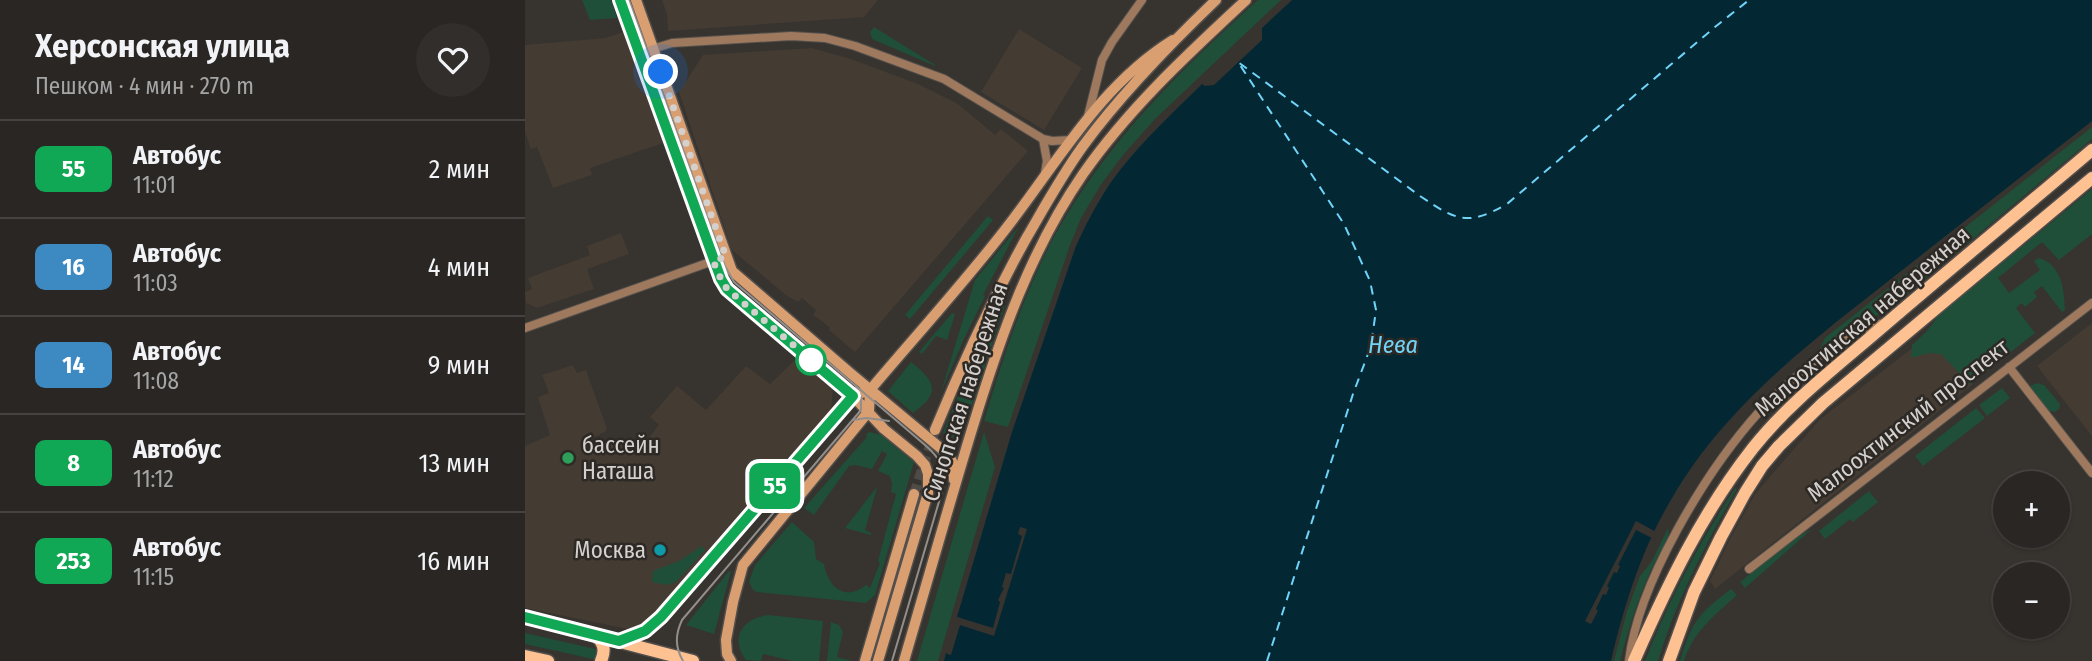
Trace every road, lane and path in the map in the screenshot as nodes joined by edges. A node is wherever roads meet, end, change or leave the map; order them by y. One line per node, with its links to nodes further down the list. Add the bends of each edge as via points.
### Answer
1 (619, 0): 8 (main road)
2 (636, 0): 7 (main road)
3 (1142, 0): 9 (street, Синопская набережная, via 1098,70)
4 (1216, 0): 6 (main road, Синопская набережная)
5 (1247, 0): 26 (main road, Синопская набережная, via 1142,101 1107,141 1062,207 1012,308)
6 (1173, 40): 9 (main road, Синопская набережная, via 1132,71); 24 (main road, Синопская набережная, via 1063,174 993,300)
7 (653, 48): 8 (street); 10 (street, via 791,36 825,38 944,79); 15 (main road)
8 (639, 53): 16 (main road)
9 (1087, 118): 11 (main road, Синопская набережная)
10 (1043, 139): 11 (street); 13 (street)
11 (1071, 140): 13 (main road, Синопская набережная)
12 (2092, 150): 18 (main road, Малоохтинская набережная)
13 (1045, 175): 21 (main road, Синопская набережная, via 980,261)
14 (2092, 178): 41 (main road, Малоохтинская набережная, via 1796,427 1745,493 1705,568)
15 (726, 257): 16 (main road); 21 (main road, via 737,278)
16 (713, 261): 19 (street); 22 (main road, via 727,289)
17 (2092, 303): 20 (street, Малоохтинский проспект)
18 (1889, 321): 40 (main road, Малоохтинская набережная, via 1796,402 1735,473 1686,550); 40 (street, via 1837,342 1780,391 1738,438 1659,565 1631,641)
19 (525, 328)
20 (2009, 367): 25 (street); 28 (street, Малоохтинский проспект)
21 (870, 390): 22 (main road); 23 (main road); 26 (main road, via 944,450 955,472)
22 (853, 396): 23 (main road); 31 (main road, via 661,617 645,631)
23 (869, 411): 36 (main road, via 743,565 726,640); 38 (main road, Синопская набережная, via 917,456 929,474 928,492)
24 (935, 430)
25 (2092, 473)
26 (954, 490): 39 (main road, Синопская набережная)
27 (914, 494): 37 (main road, Синопская набережная)
28 (1749, 569)
29 (525, 617): 30 (main road)
30 (593, 634): 31 (main road); 34 (main road, via 603,644)
31 (619, 641): 35 (main road)
32 (525, 656): 33 (main road)
33 (548, 661)
34 (601, 661)
35 (693, 661)
36 (731, 661)
37 (865, 661)
38 (878, 661)
39 (904, 661)
40 (1631, 661)
41 (1669, 661)

